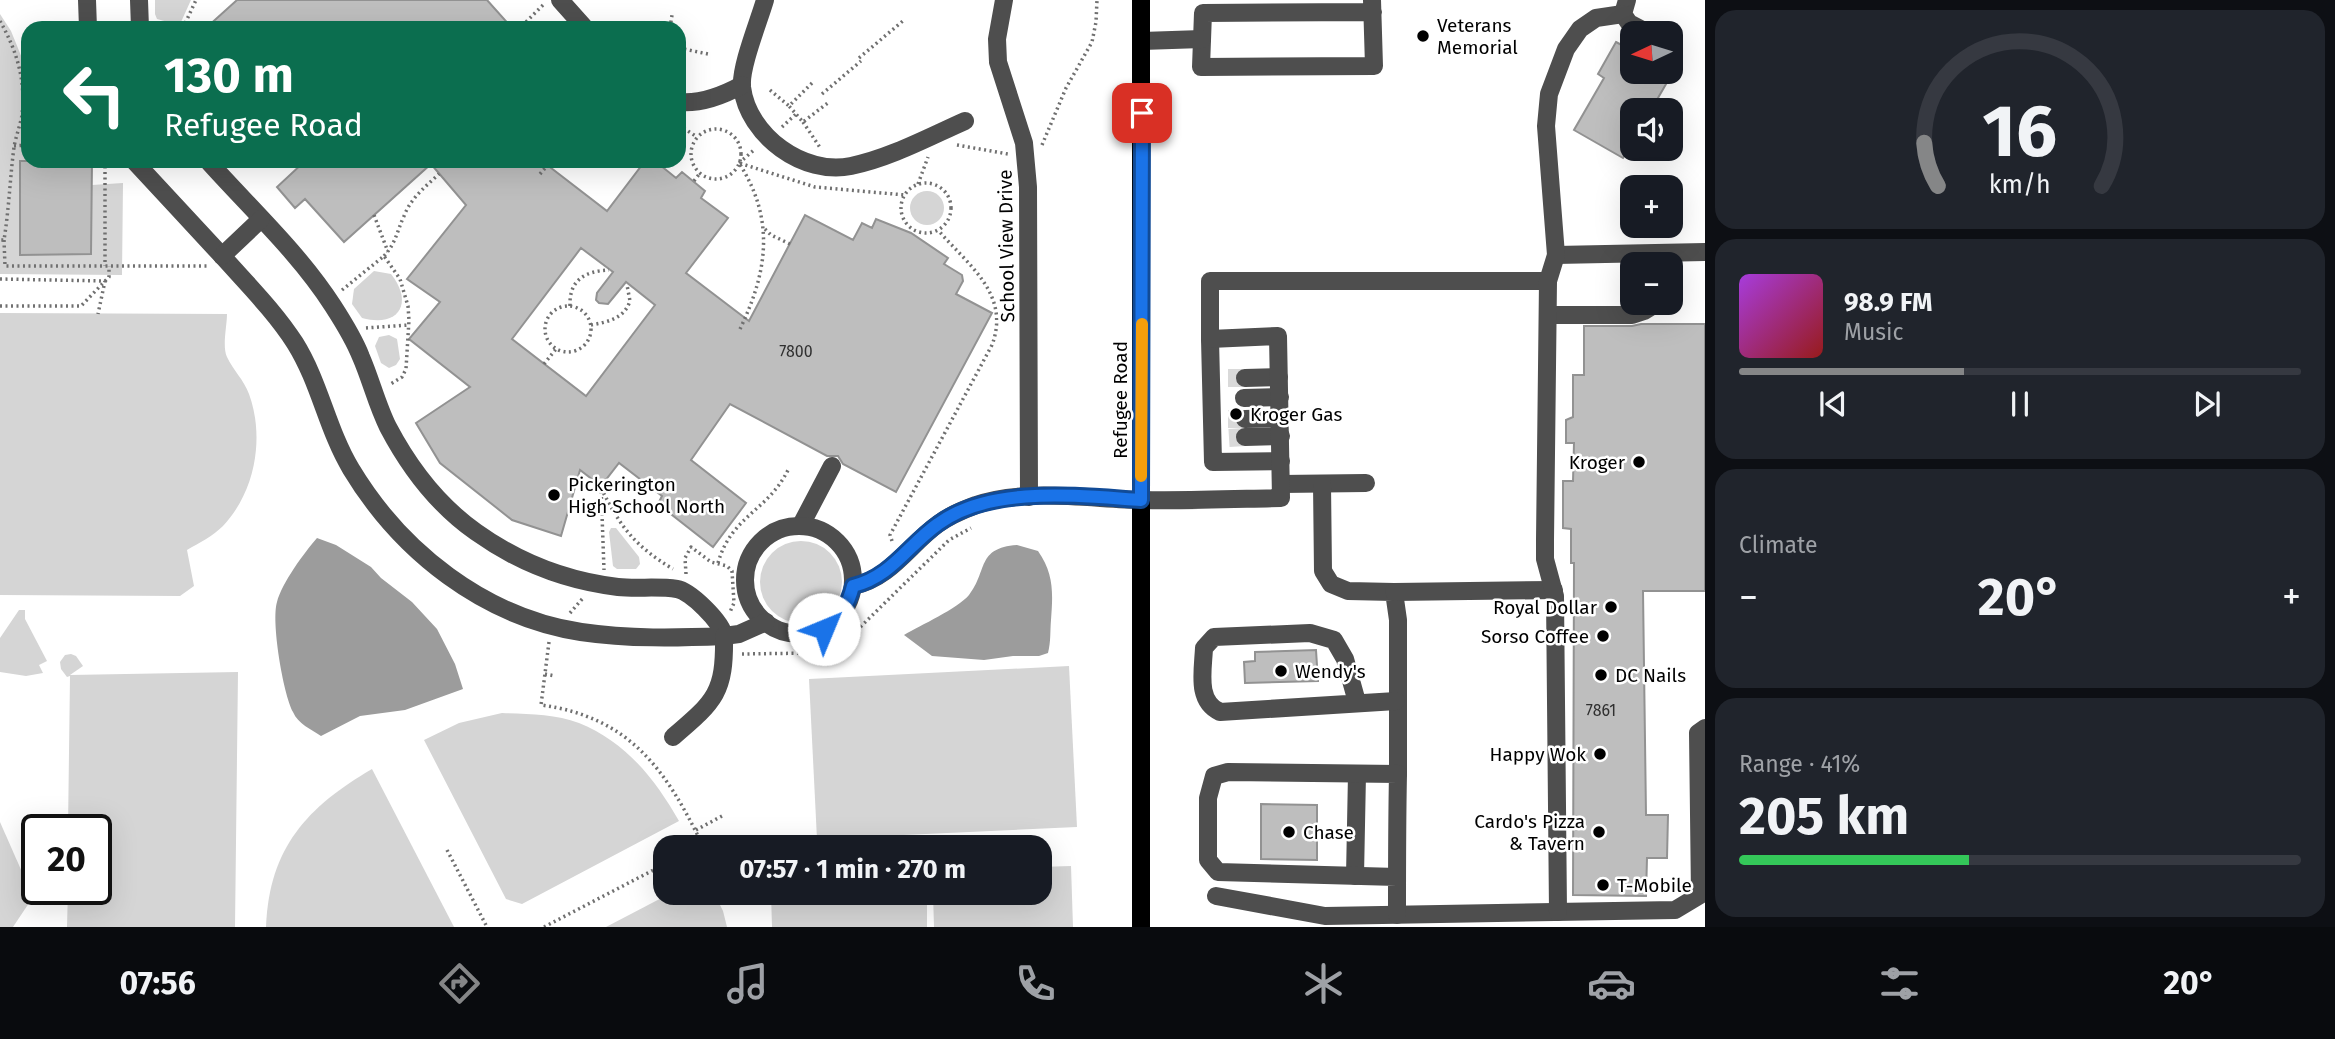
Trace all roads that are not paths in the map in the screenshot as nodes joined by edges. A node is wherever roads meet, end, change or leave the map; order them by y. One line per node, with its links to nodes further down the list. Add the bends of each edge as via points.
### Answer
1 (87, 0): 9 (street)
2 (139, 0): 10 (street)
3 (765, 0): 14 (street)
4 (1004, 0): 42 (street, School View Drive, via 998,62 1025,152 1028,187)
5 (1141, 0): 13 (main road, Refugee Road)
6 (552, 2): 11 (street)
7 (1372, 6): 12 (street, via 1203,13); 12 (street, via 1374,66 1201,67)
8 (1625, 7): 21 (street, via 1580,29 1566,49 1549,94 1546,126)
9 (88, 21)
10 (145, 21)
11 (576, 21)
12 (1202, 39): 13 (street)
13 (1142, 41): 43 (main road, Refugee Road)
14 (742, 85): 15 (street, via 710,99); 16 (street, via 746,104 773,143 794,158 831,169 872,160)
15 (686, 103)
16 (965, 121)
17 (140, 168): 23 (street)
18 (214, 168): 19 (street)
19 (261, 219): 23 (street); 49 (street, via 331,303 362,358 393,436 422,481 450,510 508,553 566,577 621,587 679,589 716,618)
20 (1705, 252): 22 (street)
21 (1556, 255): 24 (street); 25 (street)
22 (1683, 255)
23 (222, 256): 49 (street, via 297,345 351,469 405,540 444,573 556,637 580,632)
24 (1620, 257)
25 (1548, 281): 26 (street); 28 (street, via 1210,281)
26 (1548, 315): 27 (street); 46 (street, via 1545,559)
27 (1620, 315)
28 (1210, 339): 29 (street, via 1278,336); 30 (street)
29 (1279, 377): 30 (street); 31 (street)
30 (1228, 378): 32 (street)
31 (1280, 397): 32 (street); 33 (street)
32 (1228, 399): 34 (street)
33 (1280, 418): 34 (street); 35 (street)
34 (1228, 419): 36 (street)
35 (1280, 436): 36 (street); 37 (street)
36 (1229, 438): 37 (street, via 1213,462)
37 (1281, 461): 40 (street)
38 (832, 466): 44 (street)
39 (1366, 483): 41 (street)
40 (1281, 484): 41 (street); 43 (street, via 1281,499)
41 (1322, 484): 47 (street, via 1324,571 1331,584 1348,591)
42 (1029, 497): 43 (street); 45 (street, via 996,500 956,512 921,538 898,563)
43 (1141, 500): 61 (main road, Refugee Road)
44 (801, 525): 45 (street, via 834,538 846,552); 48 (street, via 767,536 747,565 749,600)
45 (853, 586): 48 (street, via 848,604 824,629 789,634)
46 (1554, 590): 47 (street); 59 (street)
47 (1394, 592): 50 (street)
48 (766, 622): 49 (street)
49 (723, 639): 53 (street, via 723,676 714,697)
50 (1396, 701): 51 (street); 55 (street)
51 (1357, 702): 51 (street, via 1345,659 1334,640 1310,634 1214,637 1204,648 1203,696 1220,712)
52 (1705, 728): 59 (street, via 1698,733 1700,895 1675,910)
53 (673, 737)
54 (1357, 774): 55 (street); 56 (street); 56 (street, via 1228,772 1214,776 1208,798 1208,860 1218,872)
55 (1398, 774): 57 (street)
56 (1355, 876): 57 (street)
57 (1397, 877): 60 (street)
58 (1216, 896): 60 (street, via 1325,916)
59 (1558, 912): 60 (street)
60 (1397, 915)
61 (1141, 927)

